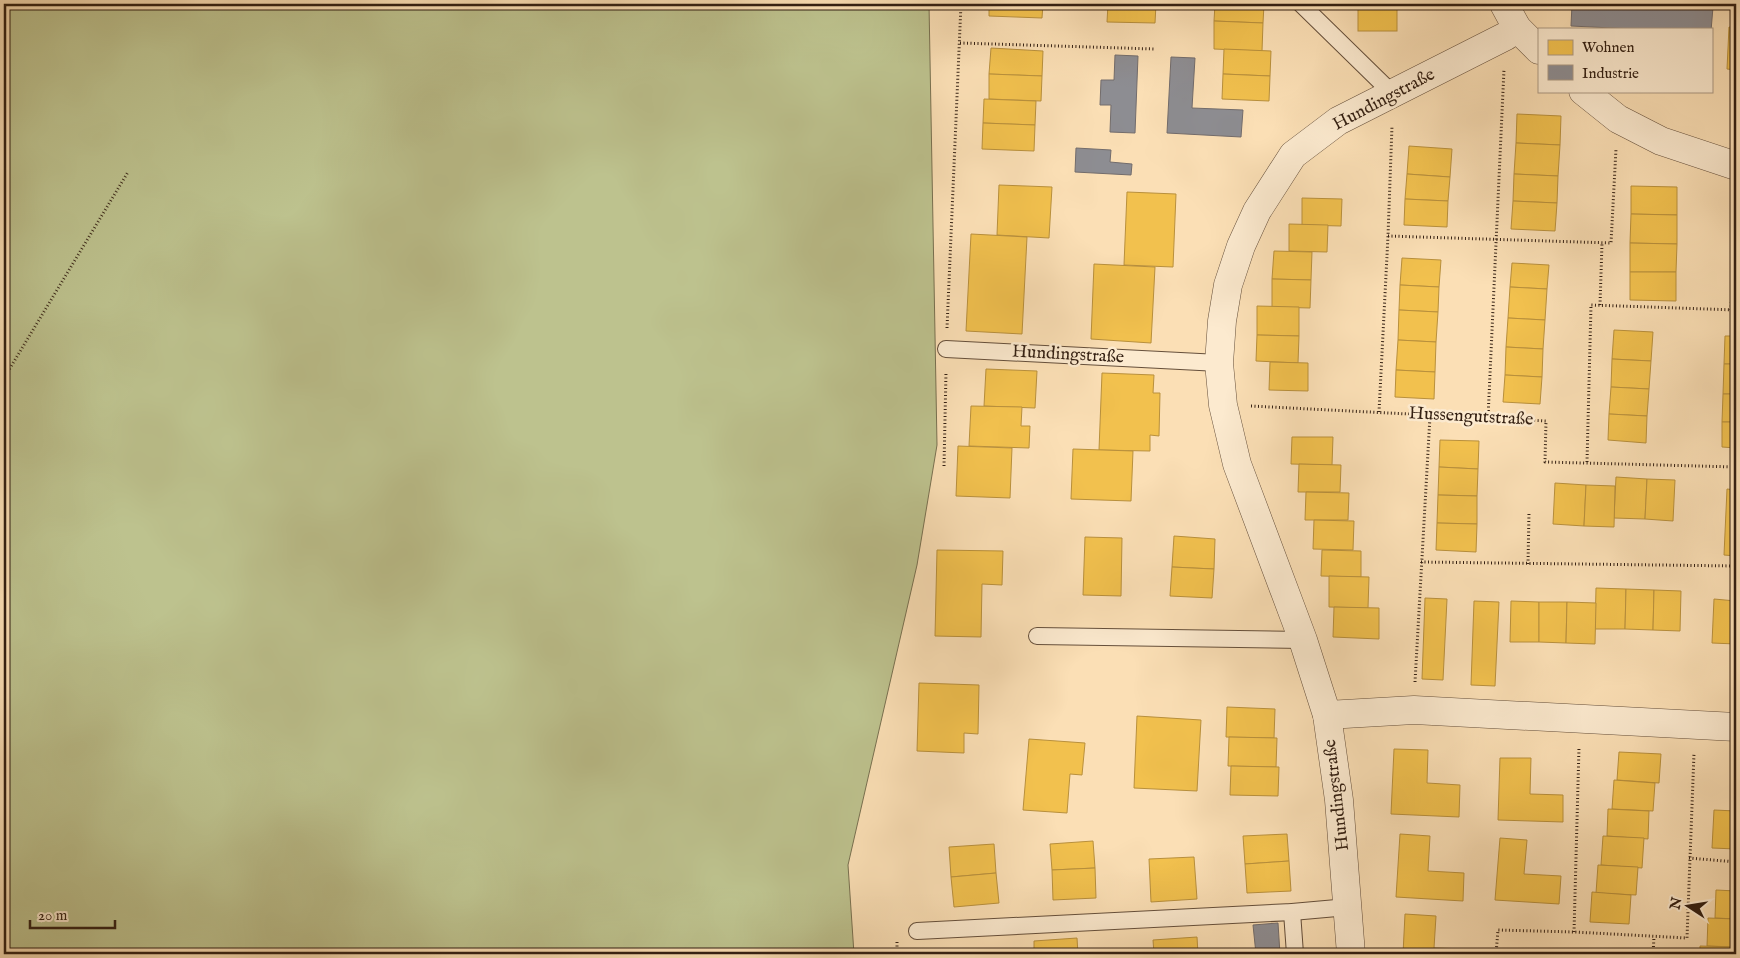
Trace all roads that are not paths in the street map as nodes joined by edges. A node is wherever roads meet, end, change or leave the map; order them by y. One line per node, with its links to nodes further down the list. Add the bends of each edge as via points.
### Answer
1 (1301, 4): 6 (lane)
2 (1504, 4): 3 (street)
3 (1511, 32): 4 (street); 6 (street, Hundingstraße)
4 (1538, 49)
5 (1584, 92): 7 (street, via 1618,119 1661,141)
6 (1393, 94): 9 (street, Hundingstraße, via 1338,121 1293,155 1256,210 1228,285)
7 (1736, 166)
8 (946, 349): 9 (lane, Hundingstraße)
9 (1219, 363): 11 (street, Hundingstraße, via 1223,405 1237,464)
10 (1037, 636): 11 (lane)
11 (1303, 640): 12 (street, Hundingstraße)
12 (1327, 715): 13 (street, via 1414,710); 14 (street, Hundingstraße, via 1339,800)
13 (1736, 727)
14 (1348, 907): 15 (lane); 18 (street, Hundingstraße)
15 (1292, 912): 16 (lane); 17 (lane)
16 (917, 931)
17 (1295, 954)
18 (1351, 954)

